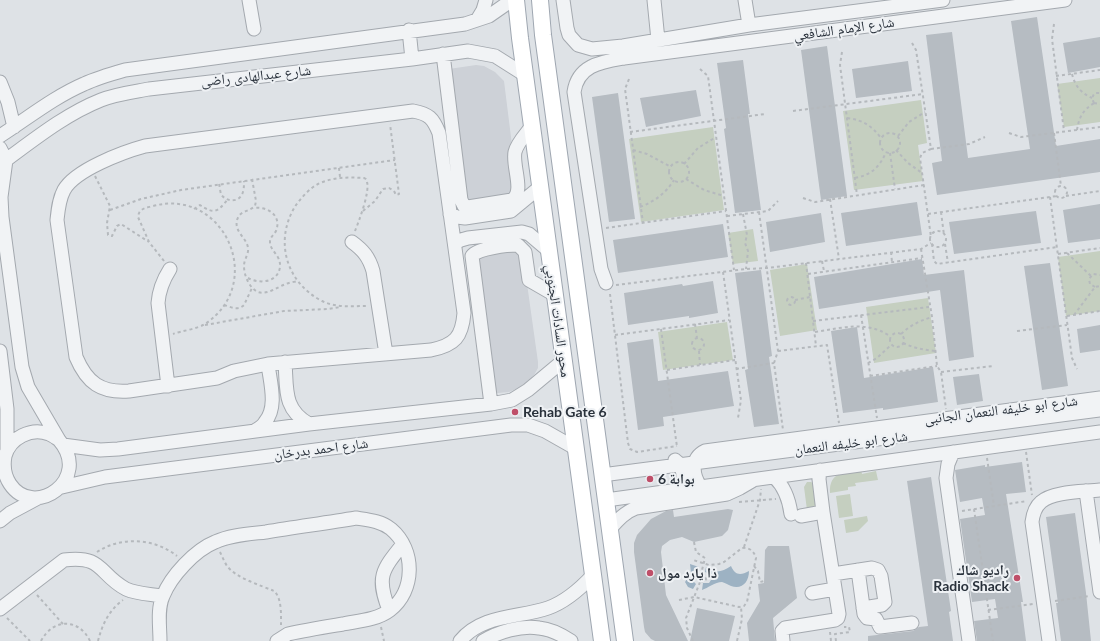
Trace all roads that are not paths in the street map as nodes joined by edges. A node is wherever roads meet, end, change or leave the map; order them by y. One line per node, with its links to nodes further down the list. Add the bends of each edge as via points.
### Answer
1 (249, 0): 15 (street)
2 (486, 0): 13 (street, via 484,10)
3 (512, 0): 13 (street, شارع عبدالهادى راضى, via 489,16)
4 (516, 0): 21 (main road, محور السادات الجنوبي)
5 (540, 0): 60 (main road, محور السادات الجنوبي)
6 (563, 0): 18 (street, via 569,35 578,45)
7 (654, 0): 17 (street)
8 (745, 0): 14 (street)
9 (943, 0): 14 (street, شارع الإمام الشافعي)
10 (946, 0): 12 (street)
11 (1065, 0): 12 (street, شارع الإمام الشافعي)
12 (948, 16): 18 (street, شارع الإمام الشافعي)
13 (477, 20): 16 (street, شارع عبدالهادى راضى, via 465,24)
14 (749, 26): 17 (street, شارع الإمام الشافعي)
15 (254, 29)
16 (409, 30): 20 (street); 23 (street, شارع عبدالهادى راضى, via 125,70 84,84)
17 (658, 40): 18 (street, شارع الإمام الشافعي)
18 (623, 52): 37 (street, via 581,74 574,92 601,274)
19 (443, 54): 20 (street, شارع عبدالهادى راضى); 21 (street, شارع عبدالهادى راضى, via 468,51 495,56); 24 (street, via 460,200 464,206 512,200 516,197 518,191 515,150)
20 (412, 59): 26 (street, شارع عبدالهادى راضى, via 125,93 79,110)
21 (525, 75): 24 (main road, محور السادات الجنوبي)
22 (0, 82): 23 (street)
23 (14, 126): 25 (street, شارع عبدالهادى راضى)
24 (532, 126): 27 (main road, محور السادات الجنوبي)
25 (0, 137): 26 (street)
26 (3, 161): 53 (street, via 2,217 22,367 28,387)
27 (540, 187): 28 (street); 35 (main road, محور السادات الجنوبي)
28 (515, 209): 30 (street); 31 (street)
29 (450, 214): 30 (street); 34 (street); 44 (street, via 439,133 434,121 425,113 413,111 145,146 117,154 75,177 64,189 58,205 57,220 76,358 90,381 115,392)
30 (465, 218): 32 (street)
31 (518, 231): 32 (street); 35 (street, via 529,234)
32 (468, 238): 34 (street)
33 (352, 242): 40 (street, via 362,249 373,271)
34 (455, 243): 40 (street, via 464,312 463,327 456,339 445,347)
35 (549, 251): 38 (main road, محور السادات الجنوبي)
36 (170, 269): 44 (street, via 163,279 158,297)
37 (610, 286)
38 (555, 295): 41 (main road, محور السادات الجنوبي); 46 (street, via 530,280 525,252 518,245 481,250 472,256)
39 (0, 351): 55 (street, via 7,409)
40 (386, 354): 42 (street)
41 (564, 360): 46 (street, شارع احمد بدرخان, via 512,400); 54 (main road, محور السادات الجنوبي)
42 (285, 362): 43 (street); 49 (street, via 288,399 299,418)
43 (268, 364): 44 (street, via 234,371 217,378); 50 (street, via 271,413 265,423)
44 (168, 386)
45 (1100, 398): 57 (street, شارع ابو خليفه النعمان الجانبى, via 705,450 697,456)
46 (491, 404): 49 (street, شارع احمد بدرخان)
47 (1100, 410): 48 (street, شارع ابو خليفه النعمان)
48 (1033, 419): 52 (street); 57 (street, شارع ابو خليفه النعمان)
49 (309, 424): 50 (street, شارع احمد بدرخان)
50 (256, 430): 53 (street, شارع احمد بدرخان, via 118,449 94,450)
51 (1100, 432): 52 (street, شارع ابو خليفه النعمان)
52 (1030, 441): 56 (street, شارع ابو خليفه النعمان)
53 (61, 443): 55 (street, via 48,434 36,431 14,440); 64 (street, via 69,459 69,474)
54 (576, 448): 64 (street, شارع احمد بدرخان, via 545,431 511,425 105,476); 76 (main road, محور السادات الجنوبي)
55 (7, 450): 62 (street, via 3,463)
56 (953, 452): 59 (street, شارع ابو خليفه النعمان); 97 (street, via 946,478)
57 (695, 463): 58 (street, شارع ابو خليفه النعمان); 63 (street, via 695,477)
58 (680, 465): 60 (street, شارع ابو خليفه النعمان); 65 (street)
59 (820, 470): 61 (street, شارع ابو خليفه النعمان); 70 (street)
60 (602, 471): 69 (main road, محور السادات الجنوبي)
61 (763, 478): 63 (street, شارع ابو خليفه النعمان); 70 (street, via 782,486 796,515); 72 (street, via 727,494 636,508 623,515)
62 (3, 480): 68 (street, via 24,496)
63 (700, 486): 65 (street, شارع ابو خليفه النعمان)
64 (62, 487): 68 (street, via 51,495)
65 (683, 489): 69 (street, شارع ابو خليفه النعمان, via 681,494 677,495)
66 (1100, 490): 67 (street)
67 (1086, 491): 78 (street); 98 (street, via 1047,498 1040,502 1034,511 1032,522)
68 (38, 498): 71 (street)
69 (607, 502): 72 (main road, محور السادات الجنوبي)
70 (823, 512): 75 (street)
71 (0, 521)
72 (610, 529): 95 (main road, محور السادات الجنوبي)
73 (403, 544): 80 (street, via 391,529 374,521 356,518 236,536 202,549 178,572); 82 (street, via 409,561 409,579 402,597); 82 (street, via 388,562 382,578 383,596)
74 (858, 570): 75 (street); 81 (street); 81 (street, via 878,570 884,592 885,602 882,605)
75 (833, 574): 77 (street)
76 (593, 575): 83 (street, via 559,603); 94 (main road, محور السادات الجنوبي)
77 (835, 589): 79 (street); 96 (street, via 839,616 835,620 785,628 782,631)
78 (1100, 592)
79 (812, 593)
80 (162, 596): 84 (street, via 124,588 95,563 86,560 64,560 30,586); 90 (street)
81 (864, 608): 86 (street, via 865,616 868,619 876,619 880,627)
82 (390, 610): 89 (street, via 373,619 300,631)
83 (537, 611): 85 (street); 87 (street)
84 (3, 612)
85 (512, 615): 88 (street); 91 (street, via 487,622)
86 (912, 623)
87 (539, 627): 88 (street); 93 (street)
88 (514, 629): 92 (street, via 494,634)
89 (280, 639)
90 (160, 641)
91 (460, 641)
92 (482, 641)
93 (571, 641)
94 (602, 641)
95 (625, 641)
96 (782, 641)
97 (969, 641)
98 (1049, 641)

